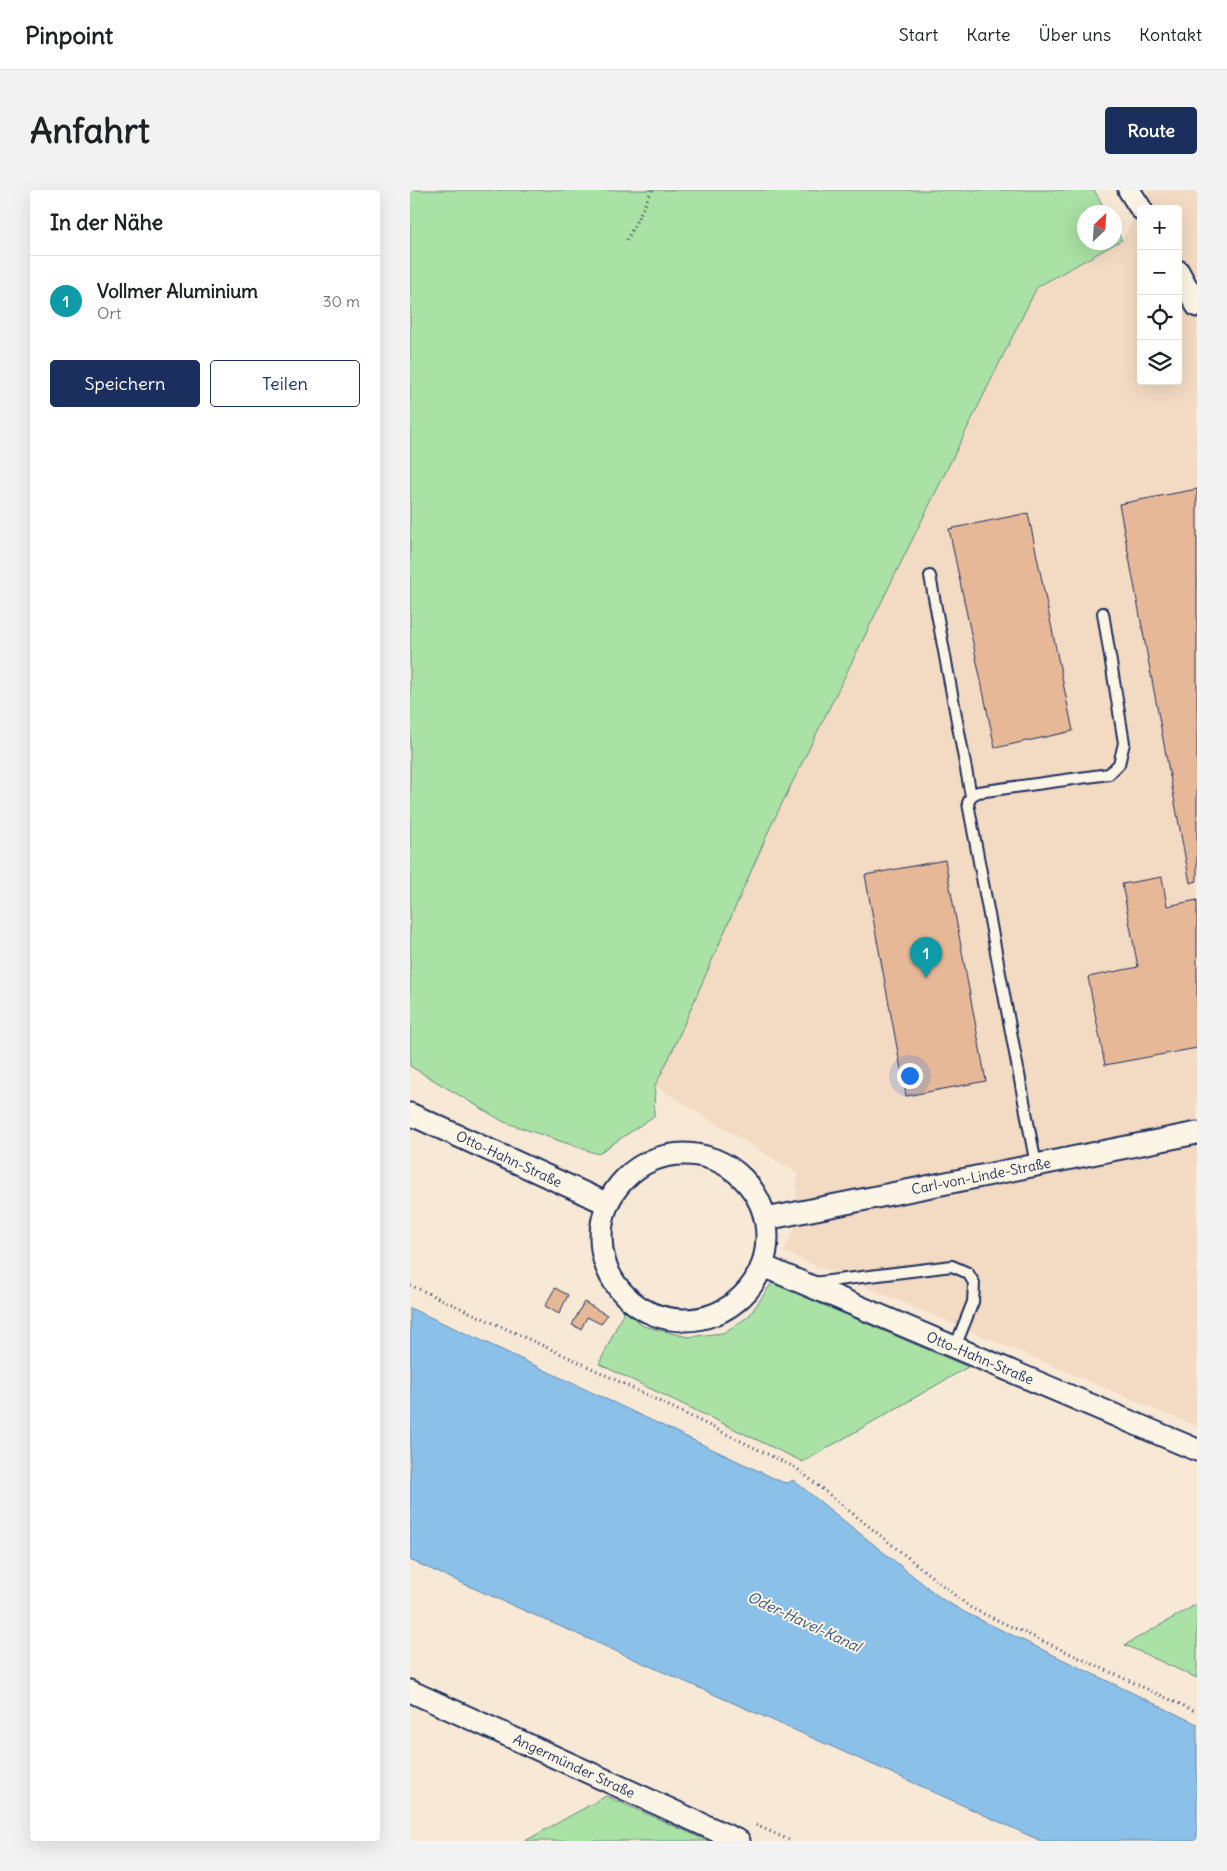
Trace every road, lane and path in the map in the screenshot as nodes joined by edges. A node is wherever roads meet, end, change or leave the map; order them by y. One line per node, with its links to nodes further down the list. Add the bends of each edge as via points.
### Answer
1 (652, 190): 4 (path)
2 (1129, 190): 3 (street)
3 (1138, 205)
4 (627, 240)
5 (1182, 278): 6 (street)
6 (1197, 306)
7 (930, 576): 9 (lane)
8 (1103, 613): 9 (lane, via 1124,743 1119,764 1109,774 978,792)
9 (971, 796): 12 (lane, via 968,803)
10 (410, 1114): 13 (street, Otto-Hahn-Straße)
11 (1197, 1133): 12 (street, Carl-von-Linde-Straße)
12 (1036, 1165): 14 (street, Carl-von-Linde-Straße)
13 (608, 1204): 14 (street, via 622,1182 642,1166 666,1156 692,1154 717,1161 739,1175 756,1195); 15 (street, via 601,1230 603,1256 613,1281 630,1301 653,1315 679,1321 706,1318 730,1307 750,1290)
14 (766, 1219): 15 (street, via 768,1243)
15 (763, 1266): 16 (street, Otto-Hahn-Straße)
16 (804, 1284): 18 (street, Otto-Hahn-Straße); 18 (lane, via 952,1266 968,1273 974,1283 973,1302)
17 (410, 1285): 21 (path, via 581,1363 796,1468 971,1608)
18 (955, 1347): 19 (street, Otto-Hahn-Straße)
19 (1197, 1450)
20 (410, 1691): 22 (street, Angermünder Straße)
21 (1197, 1712)
22 (739, 1841)

